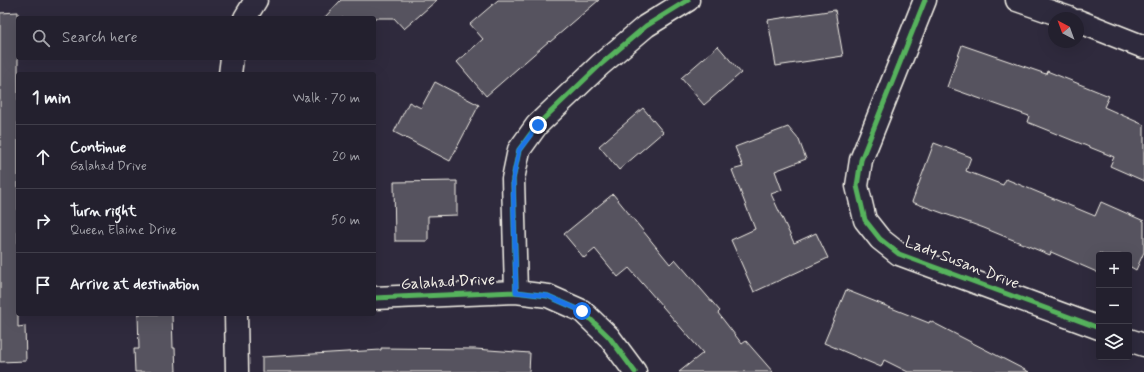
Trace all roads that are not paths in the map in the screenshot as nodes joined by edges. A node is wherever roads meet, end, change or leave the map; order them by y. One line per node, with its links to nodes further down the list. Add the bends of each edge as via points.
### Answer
1 (256, 0): 6 (street)
2 (688, 0): 11 (street, via 646,26 600,65 538,125 519,150 513,179)
3 (925, 0): 14 (street, Lady Susan Drive, via 861,160 857,186 865,220 880,239 899,254)
4 (1017, 0): 5 (street)
5 (1052, 12)
6 (246, 16)
7 (1084, 23): 8 (street)
8 (1144, 47)
9 (232, 60): 10 (street)
10 (230, 72)
11 (516, 292): 12 (street, Galahad Drive); 18 (street, Galahad Drive, via 548,296 582,311 609,337)
12 (376, 298)
13 (236, 316): 17 (street)
14 (1096, 327)
15 (1132, 341): 16 (street)
16 (1144, 345)
17 (237, 372)
18 (635, 372)

